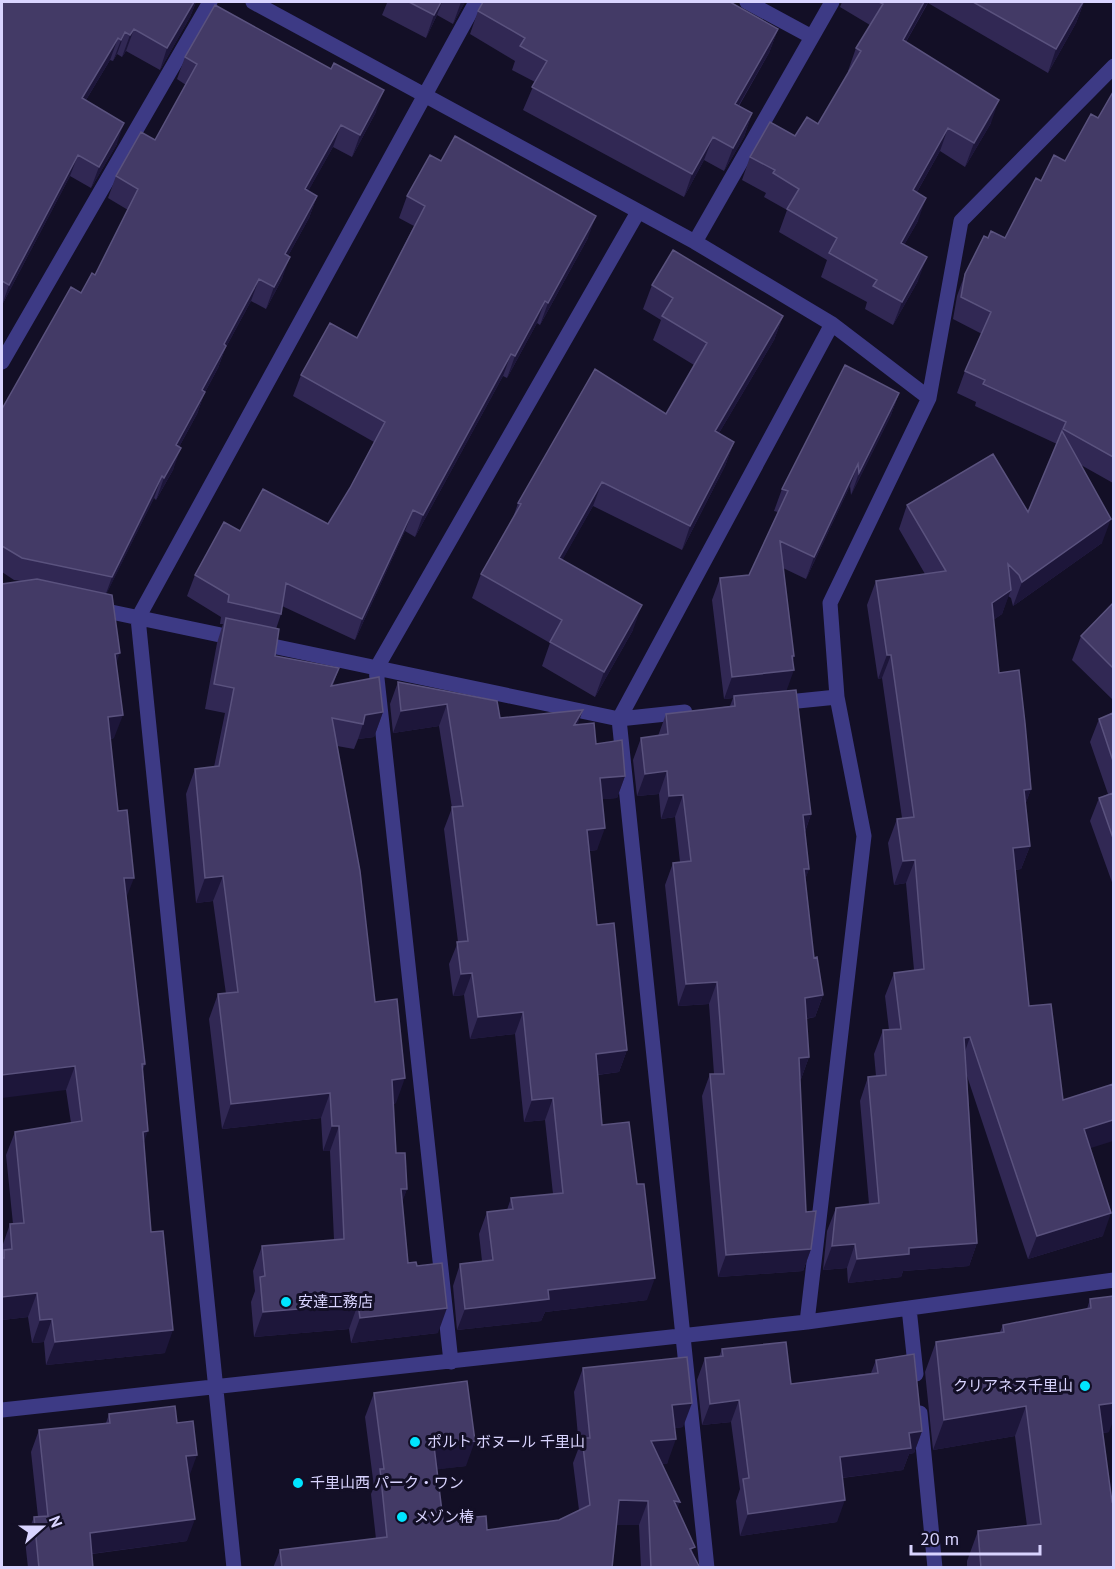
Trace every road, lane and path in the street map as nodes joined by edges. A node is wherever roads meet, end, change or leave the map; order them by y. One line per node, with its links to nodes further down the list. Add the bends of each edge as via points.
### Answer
1 (210, 2): 12 (street)
2 (253, 2): 8 (street)
3 (476, 2): 8 (street)
4 (747, 2): 6 (street)
5 (832, 2): 6 (street)
6 (812, 37): 10 (street)
7 (1113, 66): 13 (street, via 962,221)
8 (424, 97): 9 (street); 15 (street)
9 (638, 212): 10 (street); 16 (street)
10 (695, 242): 11 (street)
11 (832, 324): 13 (street); 20 (street)
12 (2, 362)
13 (929, 398): 17 (street, via 830,603)
14 (81, 605): 15 (street)
15 (138, 618): 16 (street); 26 (street)
16 (376, 669): 20 (street); 25 (street)
17 (837, 697): 18 (street); 23 (street, via 864,836)
18 (757, 705)
19 (700, 711): 20 (street)
20 (620, 719): 24 (street)
21 (1113, 1280): 22 (street)
22 (909, 1308): 23 (street); 30 (street)
23 (807, 1322): 24 (street)
24 (683, 1336): 25 (street); 29 (street)
25 (451, 1362): 26 (street)
26 (216, 1386): 27 (street); 28 (street)
27 (2, 1410)
28 (234, 1568)
29 (707, 1568)
30 (934, 1568)

